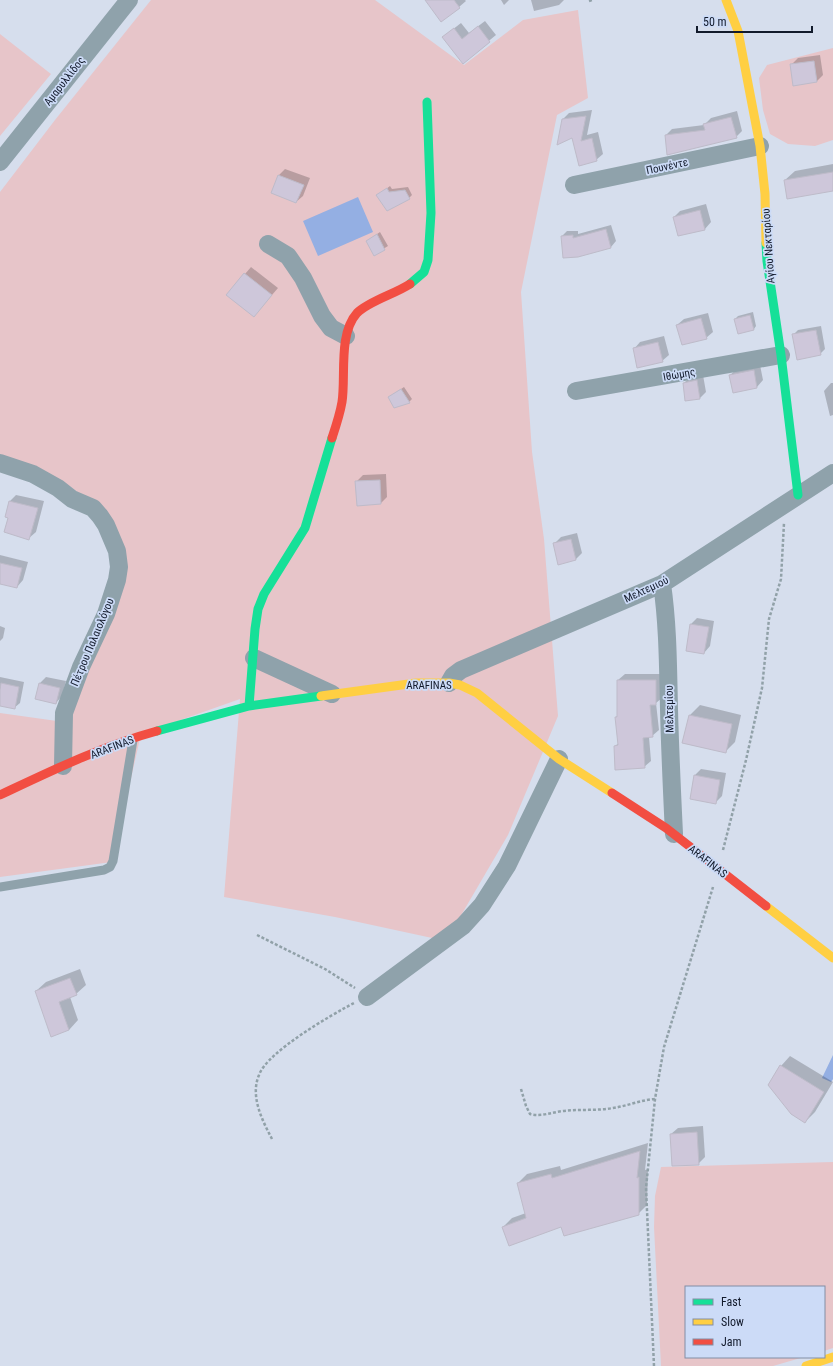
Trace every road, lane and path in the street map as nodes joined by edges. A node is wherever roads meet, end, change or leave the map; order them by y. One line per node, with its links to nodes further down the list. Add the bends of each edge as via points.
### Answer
1 (129, 0): 5 (street, Αμαρυλλίδος)
2 (726, 0): 4 (street, Αγίου Νεκταρίου, via 738,31)
3 (426, 102): 8 (street, via 432,213 428,260 424,272 405,287 363,308 349,325)
4 (760, 146): 6 (street, Πουνέντε); 9 (street, Αγίου Νεκταρίου, via 765,194 767,261)
5 (0, 162)
6 (574, 186)
7 (268, 244): 8 (street, via 288,256 303,278 322,316 331,328)
8 (346, 336): 15 (street, via 342,402 337,422 305,528 264,594 258,609)
9 (781, 355): 10 (street, Ιθώμης); 13 (street, Αγίου Νεκταρίου, via 794,469)
10 (576, 391)
11 (1, 469): 21 (street, Πέτρου Παλαιολόγου, via 33,474 72,499 93,508 106,525 117,551 117,580 106,614 81,667 64,713)
12 (833, 473): 13 (street, Μελτεμιού)
13 (792, 499): 14 (street, Μελτεμιού); 24 (path, via 781,578 769,619 762,688)
14 (662, 584): 16 (street, Μελτεμιού, via 461,670); 23 (street, Μελτεμίου)
15 (254, 658): 17 (street); 18 (street)
16 (449, 683): 17 (street, ARAFINAS, via 416,683); 20 (street, ARAFINAS, via 477,693)
17 (332, 694): 18 (street, ARAFINAS)
18 (249, 706): 19 (street, ARAFINAS)
19 (134, 738): 21 (street, ARAFINAS); 25 (lane, via 110,867)
20 (559, 759): 23 (street, ARAFINAS); 28 (street, via 507,866 482,905 463,926)
21 (63, 766): 22 (street, ARAFINAS)
22 (0, 794)
23 (674, 834): 24 (street, ARAFINAS)
24 (719, 868): 27 (street, ARAFINAS); 30 (path, via 664,1047)
25 (0, 887)
26 (257, 935): 28 (path, via 325,969)
27 (833, 958)
28 (367, 997): 31 (path, via 341,1010 289,1043 268,1060 259,1074 256,1088 262,1120)
29 (521, 1089): 30 (path, via 530,1114 538,1116 562,1111 615,1108)
30 (655, 1099): 33 (path, via 646,1188)
31 (272, 1139)
32 (833, 1358): 34 (street)
33 (654, 1366)
34 (806, 1366)

